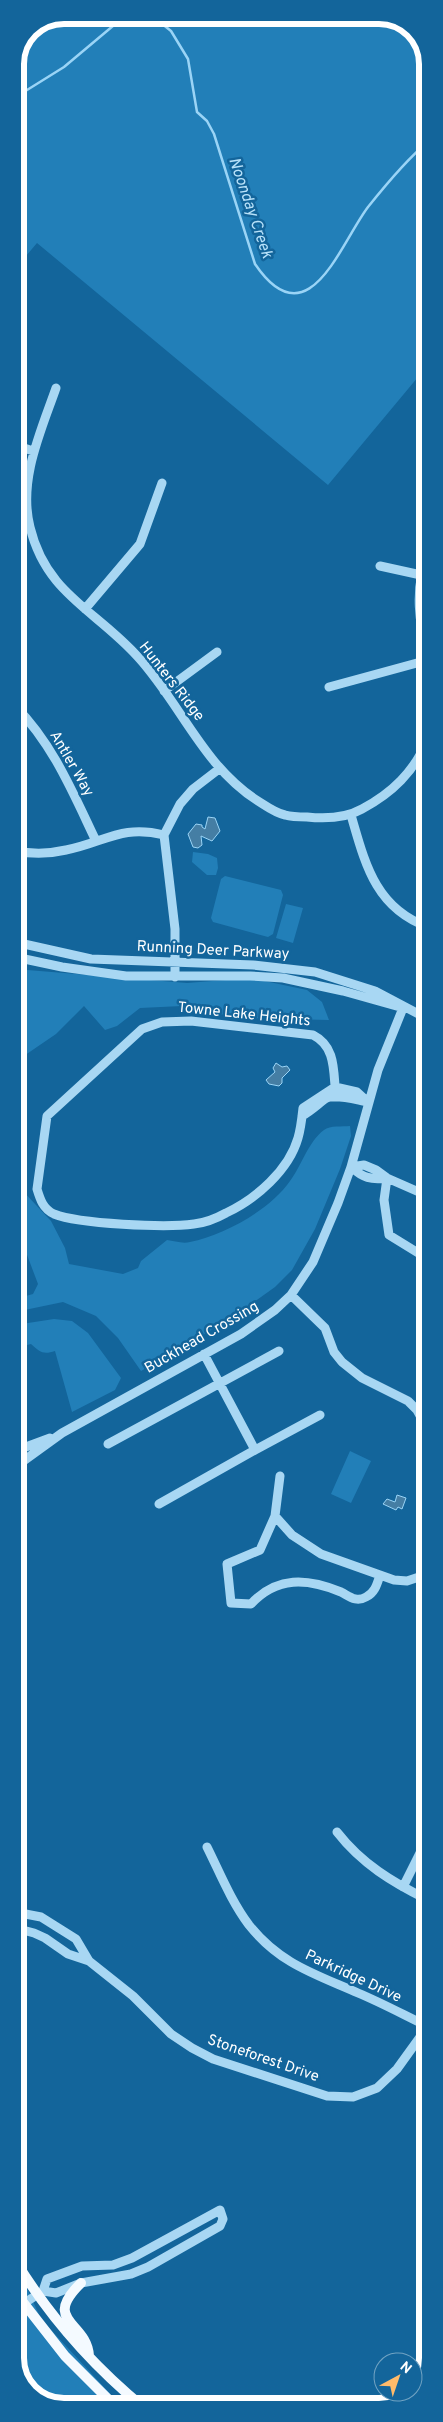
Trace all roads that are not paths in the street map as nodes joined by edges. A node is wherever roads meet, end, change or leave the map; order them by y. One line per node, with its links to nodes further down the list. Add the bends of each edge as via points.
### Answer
1 (56, 388): 3 (street, Hunters Ridge)
2 (24, 448): 3 (street)
3 (33, 451): 7 (street, Hunters Ridge, via 26,506 29,526 38,552 57,584)
4 (162, 483): 7 (street, via 140,544)
5 (380, 566): 6 (street)
6 (419, 574)
7 (85, 609): 11 (street, Hunters Ridge, via 138,657)
8 (217, 652): 11 (street)
9 (419, 661): 10 (street)
10 (329, 686)
11 (164, 691): 14 (street, Hunters Ridge)
12 (24, 717): 17 (street, Antler Way, via 48,746)
13 (419, 757): 15 (street, Hunters Ridge, via 398,785)
14 (218, 769): 15 (street, Hunters Ridge, via 246,794 284,815 320,818); 16 (street, via 180,804)
15 (351, 815): 19 (street, via 374,884 392,906)
16 (164, 835): 17 (street, via 120,832); 22 (street, via 175,929)
17 (96, 841): 18 (street, via 48,853)
18 (24, 852)
19 (419, 923)
20 (24, 944): 22 (street, Running Deer Parkway, via 91,959)
21 (24, 958): 23 (street, Running Deer Parkway, via 96,973)
22 (175, 962): 23 (street); 24 (street, Running Deer Parkway, via 273,966 315,972 375,991)
23 (175, 977): 24 (street, Running Deer Parkway, via 283,978)
24 (403, 1008): 25 (street, Running Deer Parkway); 28 (street, Buckhead Crossing, via 382,1057)
25 (419, 1015)
26 (335, 1087): 27 (street, Towne Lake Heights); 28 (street, via 358,1092); 29 (street, Towne Lake Heights, via 303,1108); 29 (street, Towne Lake Heights, via 333,1057 321,1039 313,1035 191,1021 162,1022 142,1029 47,1116 38,1189 40,1200 53,1213 70,1218 164,1226 196,1224 226,1213 272,1179 288,1160 298,1138)
27 (336, 1097): 28 (street); 29 (street, via 326,1098)
28 (368, 1102): 30 (street, Buckhead Crossing)
29 (302, 1116)
30 (351, 1167): 31 (street, via 364,1165); 34 (street, Buckhead Crossing, via 319,1250)
31 (386, 1178): 32 (street); 33 (street, via 384,1200 389,1235)
32 (419, 1192)
33 (419, 1253)
34 (291, 1295): 36 (street, Buckhead Crossing, via 252,1327); 38 (street, via 325,1328 334,1352 342,1362 362,1378 408,1401)
35 (279, 1351): 37 (street)
36 (204, 1354): 37 (street); 40 (street, Buckhead Crossing)
37 (220, 1383): 41 (street); 43 (street)
38 (419, 1414)
39 (320, 1415): 43 (street)
40 (62, 1433): 42 (street, Buckhead Crossing); 44 (street, Buckhead Crossing)
41 (108, 1444)
42 (24, 1448)
43 (255, 1450): 46 (street)
44 (24, 1460)
45 (280, 1476): 47 (street)
46 (159, 1504)
47 (275, 1516): 48 (street, via 292,1535 320,1554); 48 (street, via 260,1550 227,1564 231,1603 251,1604 280,1583 293,1581 341,1592 352,1599 364,1598 375,1591)
48 (380, 1575): 49 (street, via 407,1581)
49 (419, 1577)
50 (337, 1832): 53 (street, via 366,1864)
51 (207, 1847): 58 (street, Parkridge Drive, via 242,1914 276,1952 309,1973)
52 (419, 1855): 53 (street)
53 (403, 1887): 54 (street)
54 (419, 1895)
55 (24, 1914): 57 (street, Stoneforest Drive, via 41,1917 76,1939)
56 (24, 1930): 57 (street, Stoneforest Drive, via 45,1938 68,1954)
57 (89, 1961): 59 (street, Stoneforest Drive, via 133,1996 171,2034 192,2048 213,2059 327,2096 353,2096 377,2088 397,2069)
58 (419, 2022)
59 (419, 2038)
60 (24, 2272): 62 (main road)
61 (81, 2283): 62 (street, via 56,2293); 62 (street, via 131,2274 148,2267 220,2226 223,2220 220,2210 132,2258 113,2265 82,2266 47,2279); 65 (main road, via 66,2301 64,2312 86,2341)
62 (40, 2293): 63 (street); 65 (main road)
63 (24, 2304)
64 (24, 2311): 66 (main road)
65 (89, 2357): 67 (main road)
66 (107, 2398)
67 (133, 2398)

